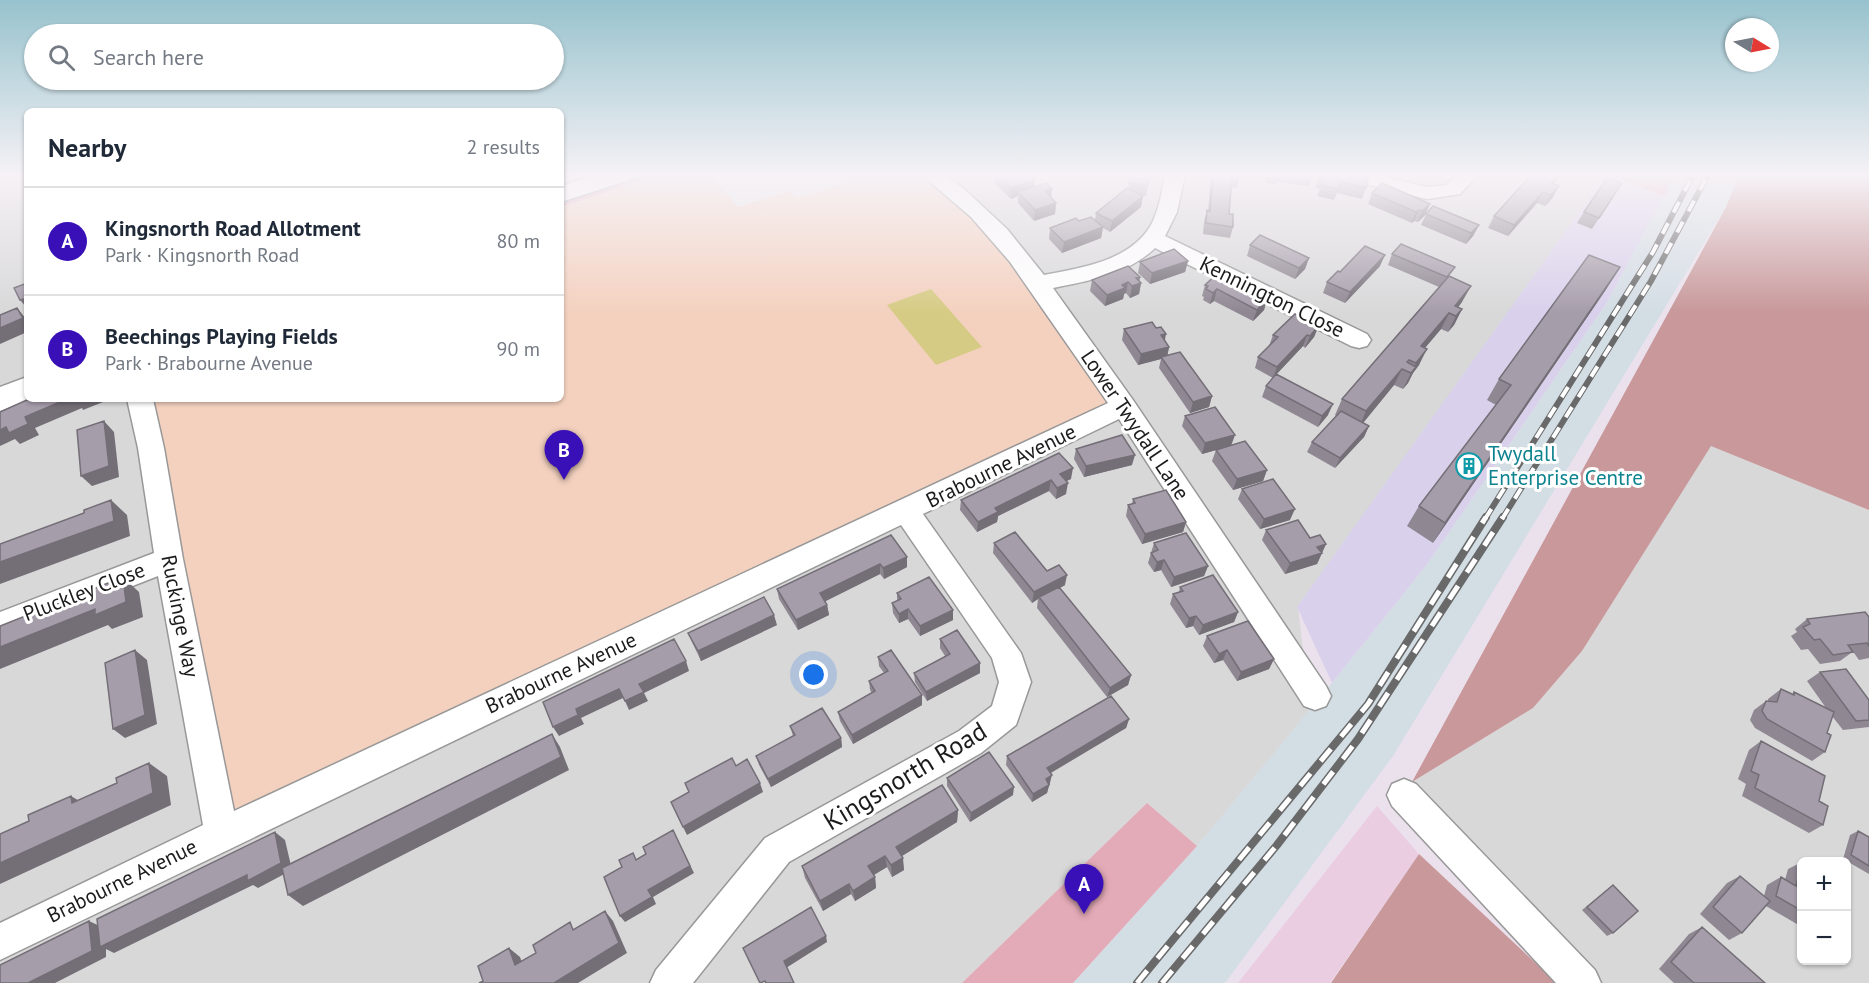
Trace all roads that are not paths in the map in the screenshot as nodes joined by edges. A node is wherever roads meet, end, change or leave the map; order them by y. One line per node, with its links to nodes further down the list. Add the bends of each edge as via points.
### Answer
1 (985, 221): 4 (street, Lower Twydall Lane)
2 (1164, 221): 3 (street)
3 (1153, 239): 4 (street, via 1098,272); 5 (street, Kennington Close)
4 (1038, 284): 9 (street, Lower Twydall Lane)
5 (1359, 340)
6 (24, 389): 7 (street)
7 (0, 400)
8 (141, 402): 11 (street, Ruckinge Way)
9 (1124, 406): 10 (street, Brabourne Avenue); 13 (street, Lower Twydall Lane)
10 (906, 512): 15 (street, Brabourne Avenue); 17 (street, Kingsnorth Road, via 1006,653 1015,682 1005,715 970,742 777,850)
11 (169, 559): 12 (street, Pluckley Close); 15 (street, Ruckinge Way)
12 (0, 625)
13 (1315, 696)
14 (1404, 795): 18 (street)
15 (221, 832): 16 (street, Brabourne Avenue)
16 (0, 942)
17 (669, 983)
18 (1582, 983)

